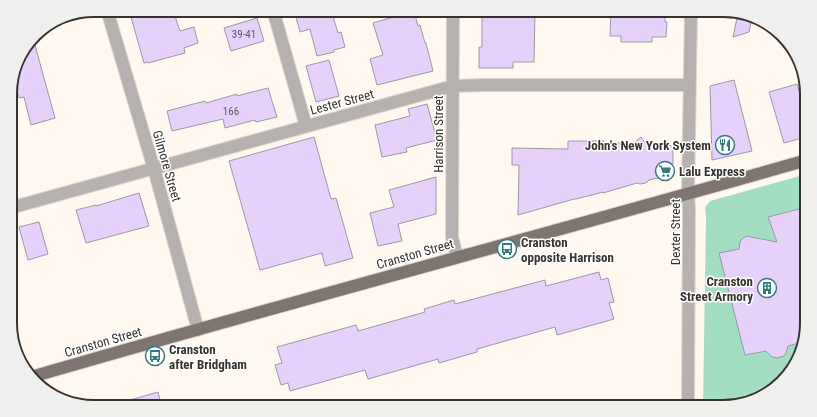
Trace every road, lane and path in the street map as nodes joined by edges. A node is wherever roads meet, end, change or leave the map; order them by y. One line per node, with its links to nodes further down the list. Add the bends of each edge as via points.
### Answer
1 (109, 17): 9 (street, Gilmore Street)
2 (275, 17): 7 (street)
3 (453, 17): 6 (street, Harrison Street)
4 (691, 17): 5 (street, Dexter Street)
5 (689, 84): 6 (street, Lester Street); 10 (street, Dexter Street)
6 (453, 86): 7 (street, Lester Street); 12 (street, Harrison Street, via 452,237)
7 (306, 126): 9 (street, Lester Street)
8 (800, 162): 10 (main road, Cranston Street)
9 (154, 168): 11 (street, Lester Street); 13 (street, Gilmore Street)
10 (688, 193): 12 (main road, Cranston Street); 15 (street, Dexter Street)
11 (17, 206)
12 (457, 257): 13 (main road, Cranston Street)
13 (198, 330): 14 (main road, Cranston Street)
14 (37, 375)
15 (688, 400)

